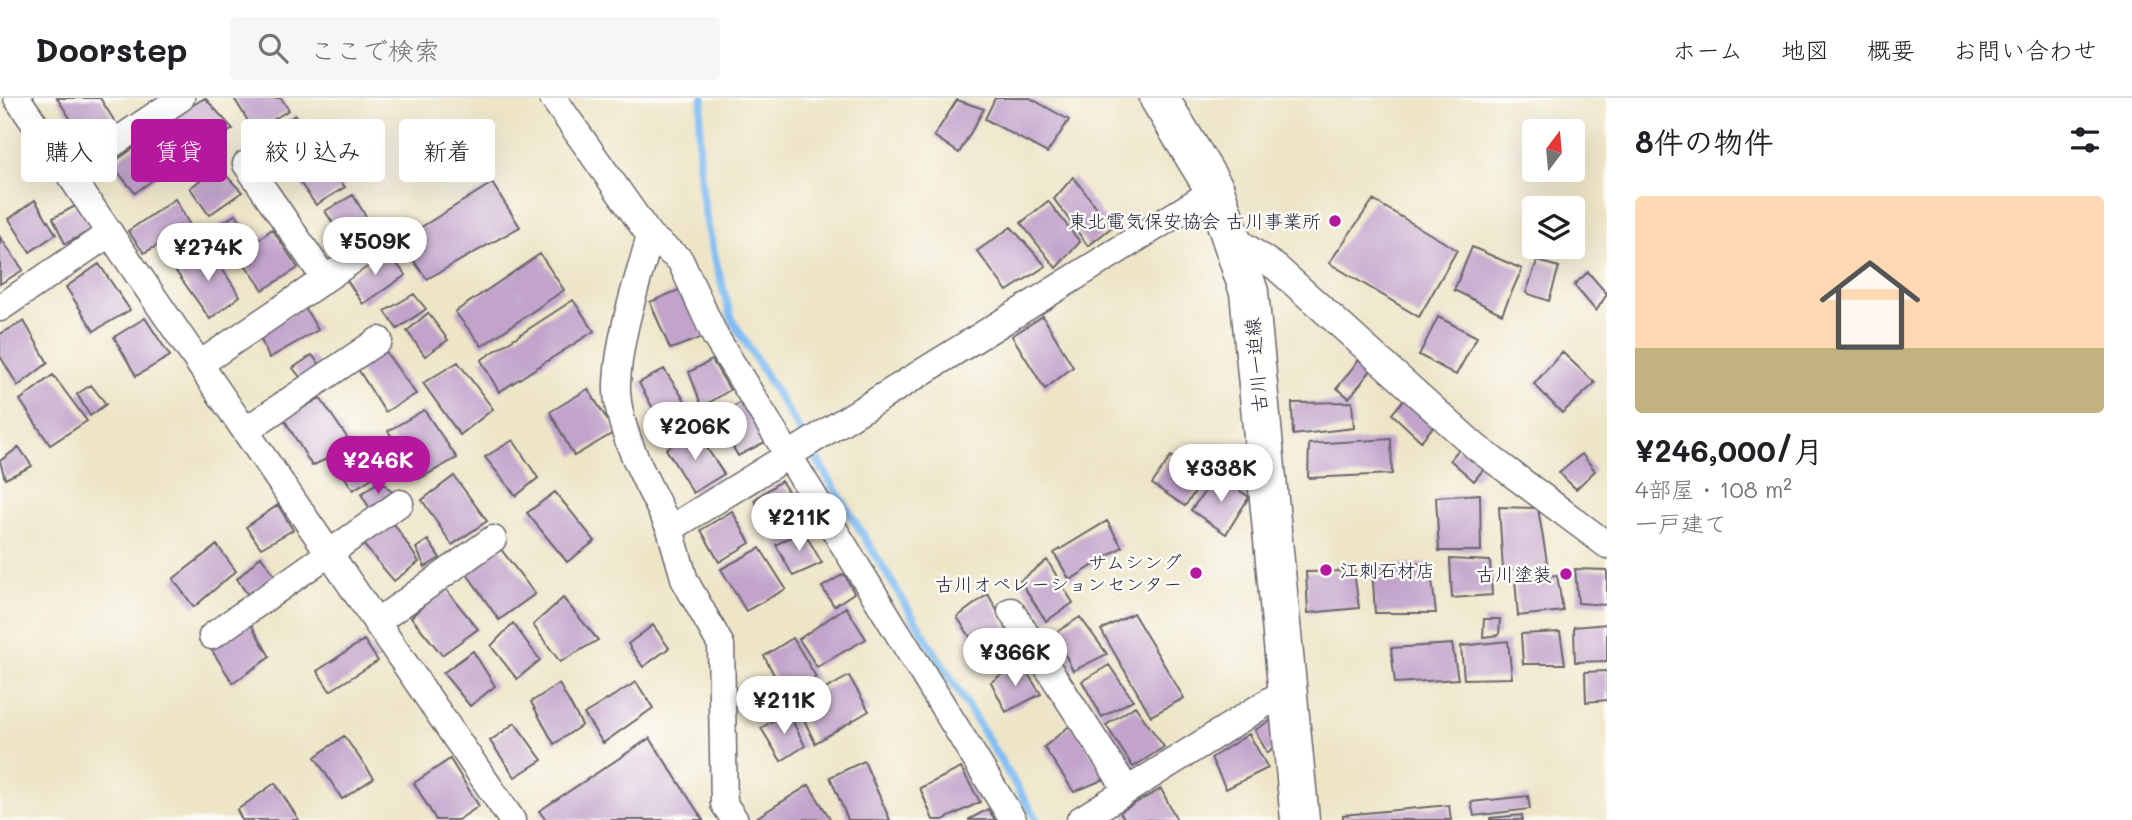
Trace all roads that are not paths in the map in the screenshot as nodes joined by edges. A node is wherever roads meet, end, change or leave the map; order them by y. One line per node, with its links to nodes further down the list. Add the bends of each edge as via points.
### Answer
1 (17, 98): 5 (street)
2 (181, 98): 6 (street)
3 (554, 98): 11 (street)
4 (1159, 98): 9 (main road, 古川一迫線)
5 (32, 119)
6 (117, 141)
7 (75, 182): 10 (street)
8 (259, 182): 14 (street)
9 (1215, 190): 12 (main road, 古川一迫線); 19 (street)
10 (110, 233): 15 (street); 17 (street)
11 (650, 236): 19 (street, via 680,260 715,336); 21 (street, via 622,345 617,386 628,440)
12 (1233, 238): 23 (street, via 1277,268 1476,447); 28 (main road, 古川一迫線, via 1249,292)
13 (378, 243): 14 (street)
14 (325, 279): 17 (street)
15 (0, 308)
16 (379, 340): 18 (street)
17 (200, 364): 18 (street)
18 (246, 430): 24 (street)
19 (802, 446): 21 (street); 32 (street)
20 (400, 503): 24 (street)
21 (670, 529): 31 (street, via 685,581 721,645 724,804)
22 (493, 539): 26 (street)
23 (1607, 545)
24 (330, 553): 26 (street); 27 (street)
25 (1011, 611): 29 (street)
26 (377, 622): 30 (street)
27 (212, 636)
28 (1287, 690): 29 (street); 34 (main road, 古川一迫線)
29 (1127, 790): 33 (street)
30 (512, 820)
31 (735, 820)
32 (1013, 820)
33 (1080, 820)
34 (1300, 820)

